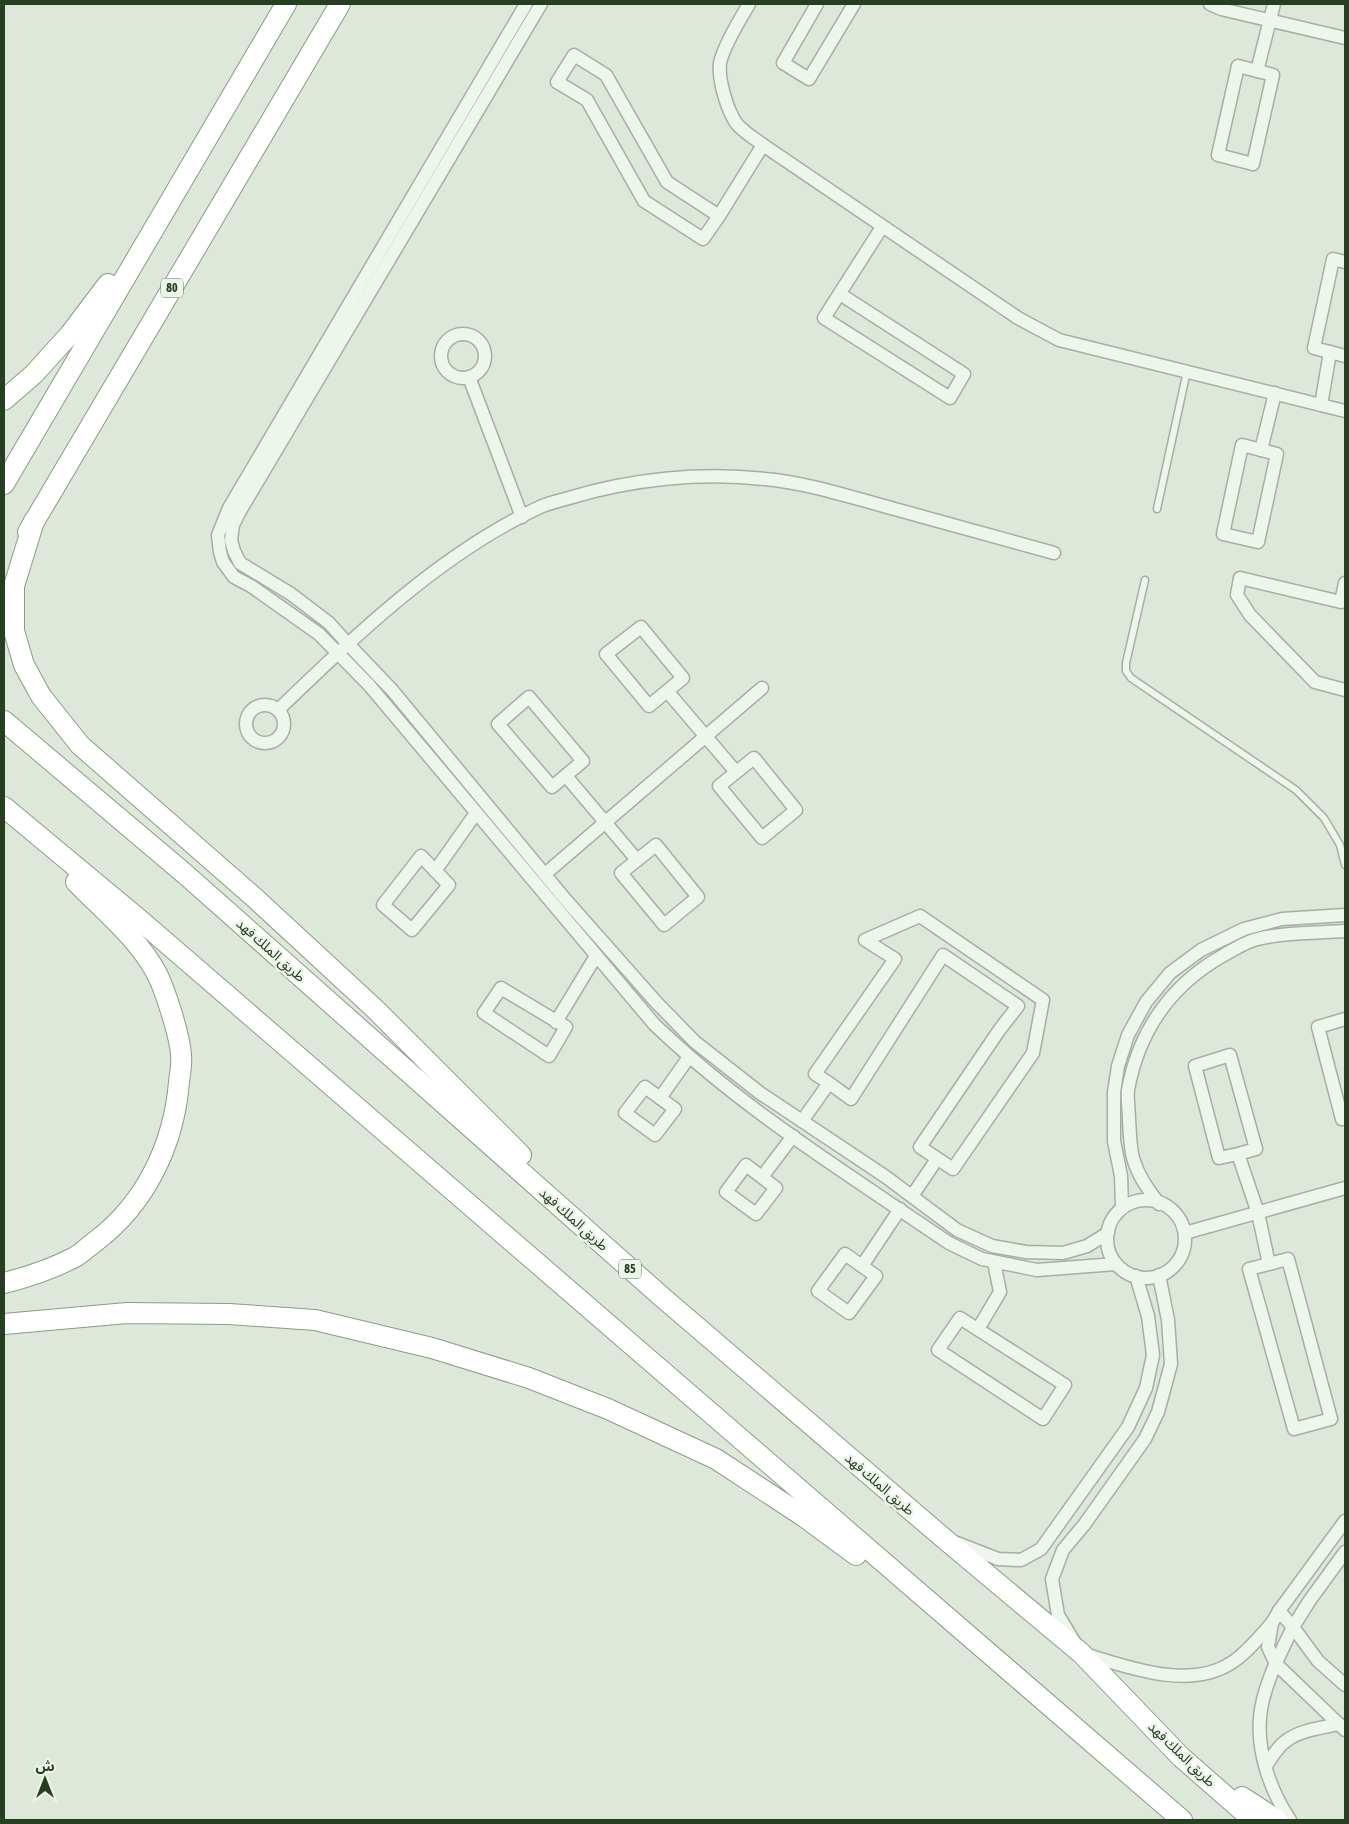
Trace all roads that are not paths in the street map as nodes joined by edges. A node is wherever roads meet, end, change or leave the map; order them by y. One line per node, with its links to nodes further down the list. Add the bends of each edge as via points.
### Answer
1 (286, 4): 14 (highway)
2 (340, 4): 31 (highway, 80)
3 (526, 4): 37 (street, via 229,508 218,535 223,562 234,577 319,634)
4 (542, 4): 36 (street, via 233,525 231,540 240,563 291,594 329,623)
5 (748, 4): 13 (street, via 720,63 727,104 736,124)
6 (817, 4): 7 (street, via 783,63 809,79)
7 (854, 4)
8 (1210, 4): 10 (street)
9 (1274, 4): 10 (street)
10 (1271, 20): 11 (street); 12 (street)
11 (1345, 38)
12 (1257, 71): 12 (street, via 1238,66 1218,155 1253,164 1273,75)
13 (762, 145): 15 (street); 16 (street)
14 (168, 204): 24 (highway, via 71,333 34,374); 28 (highway)
15 (719, 216): 15 (street, via 667,182 606,75 574,55 557,82 587,100 644,201 703,239)
16 (882, 226): 18 (street, via 824,318 950,398 964,374); 21 (street, via 1018,318 1058,340)
17 (1345, 262): 19 (street, via 1334,259 1314,348)
18 (840, 294)
19 (1330, 352): 20 (street); 25 (street)
20 (1345, 356)
21 (1187, 371): 23 (street); 29 (lane)
22 (470, 377): 30 (street)
23 (1275, 394): 25 (street); 27 (street)
24 (4, 400)
25 (1321, 405): 26 (street)
26 (1345, 411)
27 (1261, 450): 27 (street, via 1242,445 1222,534 1258,542 1278,454)
28 (4, 484)
29 (1157, 509)
30 (522, 517): 32 (street, via 542,506 600,488 707,477 766,479 816,487); 36 (street, via 491,532 433,573)
31 (34, 521): 33 (highway, 80); 82 (highway, via 14,586 14,631 24,665 41,696 80,745 256,899 375,1009)
32 (1054, 553)
33 (4, 573)
34 (1145, 580): 50 (lane, via 1126,671 1131,678 1296,790 1324,818 1340,845)
35 (1345, 583): 39 (street, via 1341,602 1240,578 1237,596 1250,615 1315,682)
36 (348, 644): 37 (street); 52 (street, via 392,690)
37 (337, 653): 41 (street); 47 (street, via 369,685)
38 (762, 688): 43 (street)
39 (1345, 690)
40 (667, 691): 40 (street, via 683,678 641,626 606,654 649,706); 43 (street)
41 (278, 710)
42 (4, 721): 82 (highway, طريق الملك فهد / 85, via 192,880)
43 (706, 736): 44 (street); 48 (street)
44 (736, 772): 44 (street, via 719,786 762,838 796,810 754,758)
45 (566, 776): 45 (street, via 552,787 498,724 529,697 583,761); 48 (street)
46 (4, 808): 81 (highway, via 138,944 156,973 172,1014 182,1055 178,1098 167,1142 153,1174 134,1204 108,1232 76,1256 31,1276); 91 (highway, via 140,921)
47 (476, 813): 51 (street); 55 (street)
48 (605, 822): 49 (street); 52 (street)
49 (637, 860): 49 (street, via 621,873 664,925 698,896 656,845)
50 (1345, 865)
51 (435, 871): 51 (street, via 421,856 383,905 412,930 449,885)
52 (545, 874): 62 (street, via 695,1042)
53 (1345, 915): 70 (street, via 1282,919 1244,929 1201,950 1170,973 1146,1002 1128,1035 1114,1092 1114,1141 1121,1176)
54 (1345, 931): 69 (street, via 1254,940 1208,964 1183,982 1162,1007 1135,1062 1128,1091 1133,1158 1141,1178)
55 (596, 956): 57 (street); 58 (street, via 654,1024)
56 (1345, 1018): 61 (street, via 1318,1027 1342,1120)
57 (556, 1022): 57 (street, via 501,988 484,1013 549,1056 566,1027)
58 (689, 1057): 60 (street); 63 (street)
59 (829, 1083): 62 (street); 65 (street, via 852,1098 943,955 1018,1006 920,1147); 65 (street, via 815,1074 895,959 866,940 920,916 1043,1000 1033,1053 953,1169)
60 (660, 1098)
61 (1345, 1119)
62 (802, 1121): 68 (street)
63 (793, 1136): 66 (street); 71 (street)
64 (1238, 1154): 64 (street, via 1219,1158 1195,1066 1230,1055 1256,1150); 72 (street)
65 (937, 1158): 68 (street)
66 (762, 1177)
67 (1345, 1188): 72 (street)
68 (912, 1196): 73 (street, via 957,1230 992,1246 1026,1252 1063,1253 1087,1246)
69 (1159, 1204): 70 (street, via 1146,1199); 74 (street, via 1170,1207)
70 (1122, 1207): 73 (street, via 1108,1227)
71 (900, 1210): 75 (street, via 949,1243); 78 (street)
72 (1258, 1213): 74 (street); 77 (street)
73 (1108, 1233): 76 (street, via 1108,1252)
74 (1185, 1233): 79 (street, via 1184,1252 1170,1272)
75 (994, 1262): 76 (street, via 1038,1270); 84 (street, via 1000,1292)
76 (1116, 1264): 80 (street, via 1122,1272)
77 (1269, 1264): 77 (street, via 1249,1269 1294,1429 1331,1419 1288,1259)
78 (862, 1266): 78 (street, via 845,1254 818,1291 848,1313 876,1276)
79 (1159, 1275): 80 (street, via 1146,1280); 92 (street, via 1168,1320 1171,1364 1158,1412 1139,1446 1063,1550 1052,1579 1058,1614)
80 (1136, 1276): 86 (street, via 1148,1316 1153,1355 1146,1388 1128,1427 1041,1549 1021,1560 998,1559)
81 (4, 1283)
82 (662, 1296): 86 (highway, طريق الملك فهد / 85)
83 (4, 1324): 91 (highway, via 127,1313 229,1314 315,1320 432,1348 529,1378 608,1408 716,1459 803,1516)
84 (978, 1329): 84 (street, via 960,1318 938,1350 1043,1419 1065,1385)
85 (1345, 1521): 88 (street)
86 (941, 1536): 92 (highway, طريق الملك فهد / 85)
87 (1345, 1552): 90 (street)
88 (1279, 1611): 89 (street); 90 (street)
89 (1272, 1623): 92 (street, via 1230,1664 1205,1674 1152,1673); 93 (street, via 1268,1647)
90 (1293, 1627): 93 (street); 94 (street, via 1318,1661)
91 (983, 1648): 98 (highway)
92 (1081, 1653): 96 (highway, طريق الملك فهد / 85)
93 (1276, 1664): 95 (street); 97 (street, via 1260,1718 1261,1748)
94 (1345, 1686)
95 (1342, 1727): 97 (street, via 1298,1734 1277,1749)
96 (1181, 1756): 99 (highway, طريق الملك فهد / 85); 100 (highway)
97 (1266, 1766): 101 (street, via 1281,1808)
98 (1182, 1820)
99 (1253, 1820)
100 (1277, 1820)
101 (1290, 1820)

